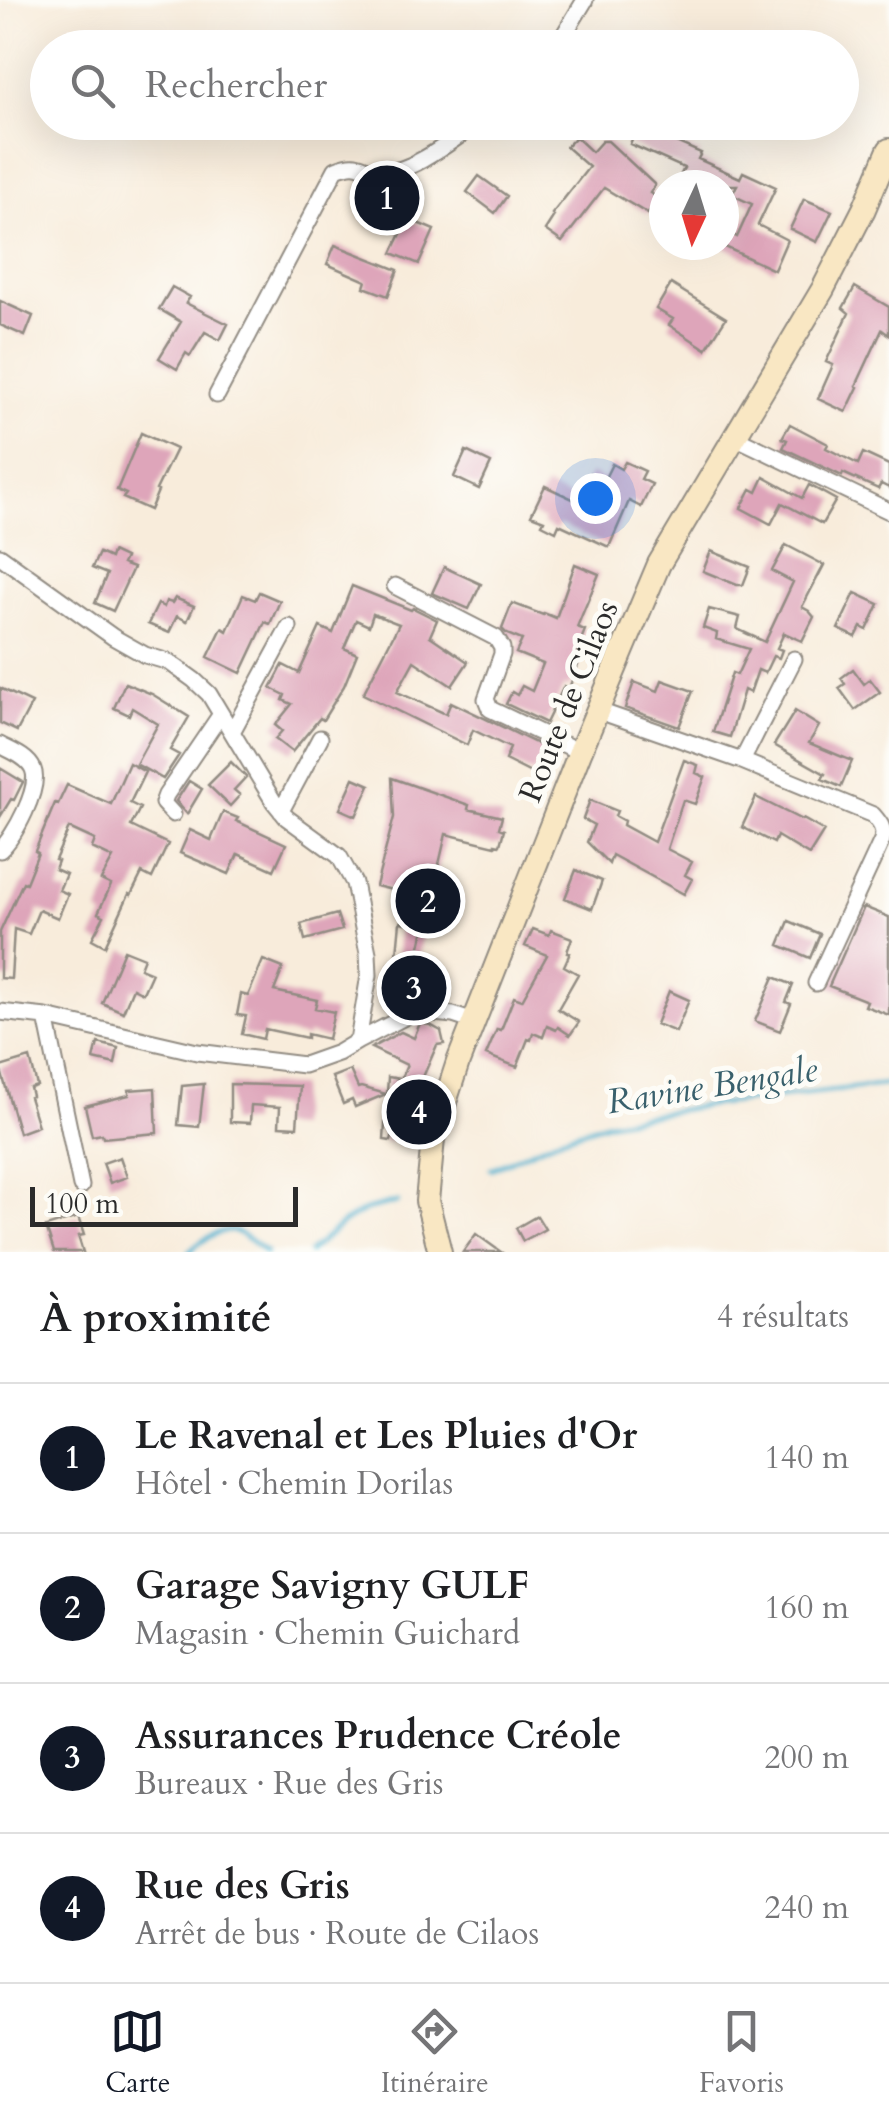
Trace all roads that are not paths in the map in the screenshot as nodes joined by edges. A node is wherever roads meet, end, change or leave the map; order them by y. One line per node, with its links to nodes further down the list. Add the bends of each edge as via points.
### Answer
1 (586, 0): 2 (street)
2 (567, 30)
3 (450, 140): 7 (street, via 405,168 381,172 353,162 336,169)
4 (889, 150): 6 (main road, Route de Cilaos)
5 (889, 169): 6 (main road, Route de Cilaos)
6 (864, 209): 8 (main road, Route de Cilaos)
7 (216, 395)
8 (735, 437): 9 (street); 14 (main road, Route de Cilaos, via 660,564)
9 (889, 511)
10 (0, 556): 15 (street, via 128,647 169,662 209,694)
11 (395, 586): 19 (street, via 496,638 502,654 486,699 490,709)
12 (289, 628): 16 (street)
13 (794, 659): 20 (street)
14 (598, 711): 19 (main road, Route de Cilaos); 20 (street)
15 (221, 714): 16 (street); 22 (street, via 166,795 163,803)
16 (232, 732): 21 (street)
17 (320, 738): 21 (street)
18 (0, 746): 23 (street, via 26,760 35,778)
19 (580, 752): 27 (main road, Route de Cilaos)
20 (742, 760): 24 (street, via 873,815 882,825 882,840)
21 (281, 811): 28 (street, via 339,856 354,884 369,975)
22 (173, 814)
23 (0, 850)
24 (816, 983)
25 (0, 1012): 26 (street)
26 (46, 1016): 28 (street, via 197,1052 304,1065); 29 (street)
27 (474, 1022): 28 (street, via 416,1010); 30 (main road, Route de Cilaos, via 433,1139 427,1201)
28 (358, 1040)
29 (81, 1186)
30 (440, 1252)

